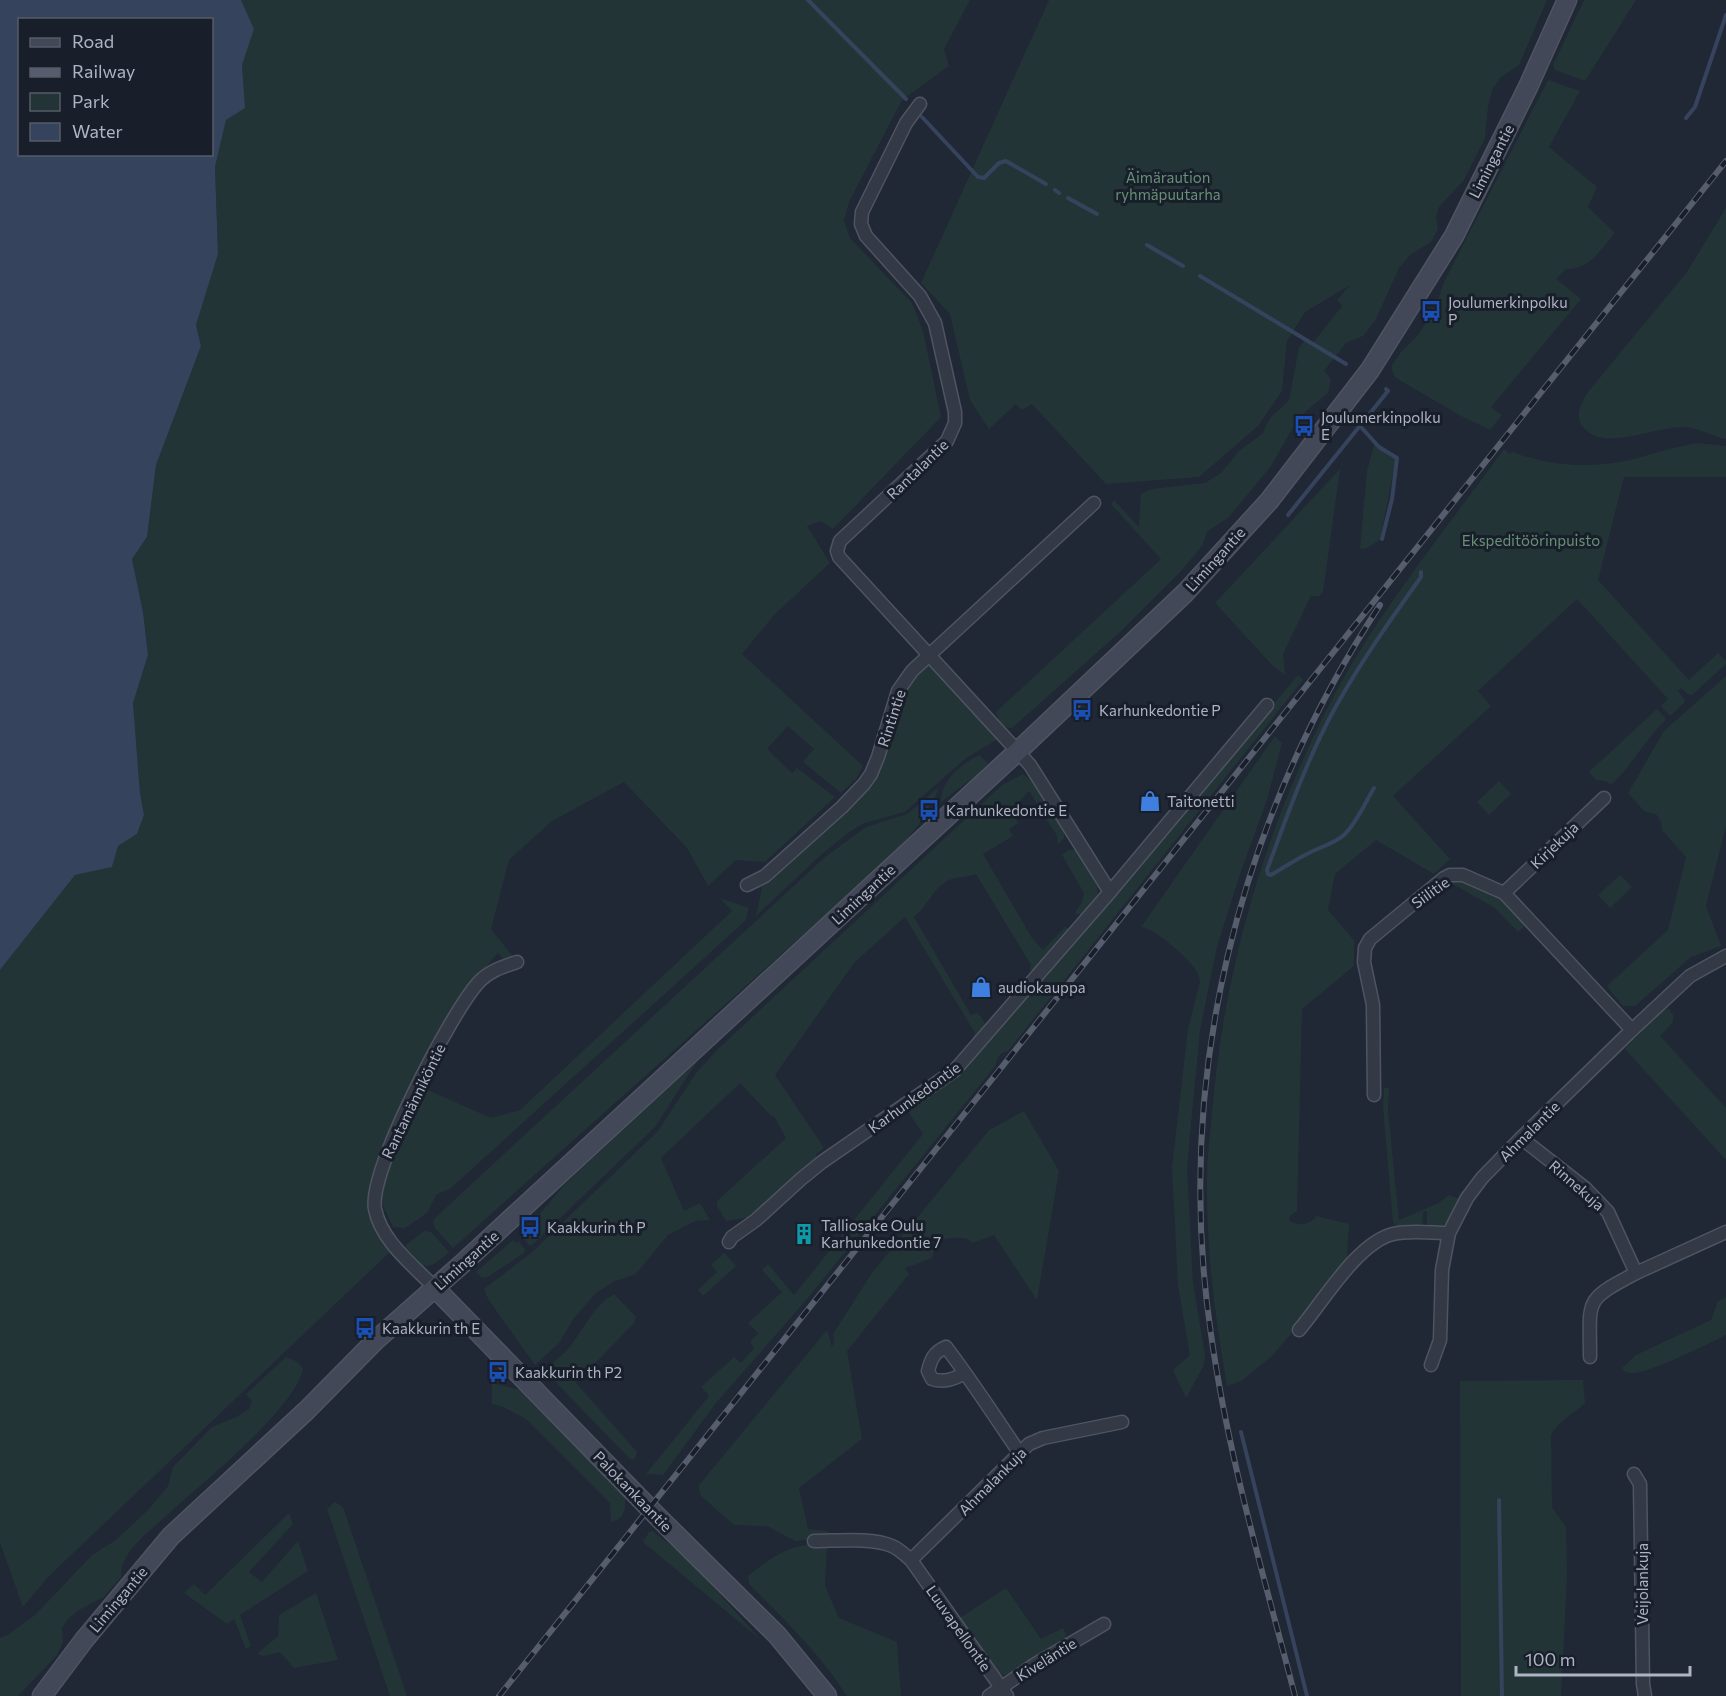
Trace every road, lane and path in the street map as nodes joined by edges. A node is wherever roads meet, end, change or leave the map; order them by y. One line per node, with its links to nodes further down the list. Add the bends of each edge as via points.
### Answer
1 (1567, 0): 6 (main road, Limingantie, via 1454,236 1370,370 1269,501 1185,593)
2 (920, 104): 4 (street, Rantalantie, via 906,123 866,203 861,224 866,236 930,312 955,423 947,441 840,541 837,551)
3 (1094, 503): 4 (street, Rintintie)
4 (929, 655): 6 (street, Rantalantie); 8 (street, Rintintie, via 898,691 878,758 864,784 765,876)
5 (1267, 705): 9 (street, Karhunkedontie)
6 (1018, 751): 9 (street); 20 (main road, Limingantie)
7 (1604, 798): 10 (street, Kirjekuja)
8 (747, 885)
9 (1110, 892): 18 (street, Karhunkedontie, via 956,1070 822,1162)
10 (1504, 893): 13 (street, Siilitie); 14 (street, Siilitie, via 1463,875 1450,875 1367,943 1364,962 1373,1005)
11 (1726, 956): 13 (street, Ahmalantie, via 1690,976)
12 (517, 962): 20 (street, Rantamänniköntie, via 495,969 459,1008 407,1107 376,1184 377,1218 398,1249)
13 (1632, 1030): 15 (street, Ahmalantie)
14 (1374, 1095)
15 (1521, 1138): 17 (street, Ahmalantie, via 1482,1178); 19 (street, Rinnekuja, via 1585,1188 1608,1212)
16 (1726, 1232): 19 (street)
17 (1449, 1233): 21 (street, via 1392,1234 1369,1244); 23 (street, Ahmalantie, via 1442,1270 1440,1340)
18 (729, 1242)
19 (1636, 1273): 22 (street, via 1593,1300)
20 (435, 1288): 32 (main road, Limingantie, via 171,1536); 33 (main road, Palokankaantie, via 777,1635)
21 (1299, 1330)
22 (1590, 1358)
23 (1431, 1365)
24 (965, 1373): 26 (street)
25 (1122, 1422): 26 (street, Ahmalankuja, via 1044,1438)
26 (1019, 1452): 29 (street, Ahmalankuja)
27 (1634, 1474): 35 (street, Veijolankuja, via 1640,1484)
28 (814, 1541): 29 (street, via 881,1542)
29 (911, 1560): 31 (street, Luuvapellontie)
30 (1104, 1624): 31 (street, Kiveläntie, via 1034,1665)
31 (1004, 1692): 34 (street, Kiveläntie)
32 (42, 1696)
33 (827, 1696)
34 (989, 1696)
35 (1645, 1696)

